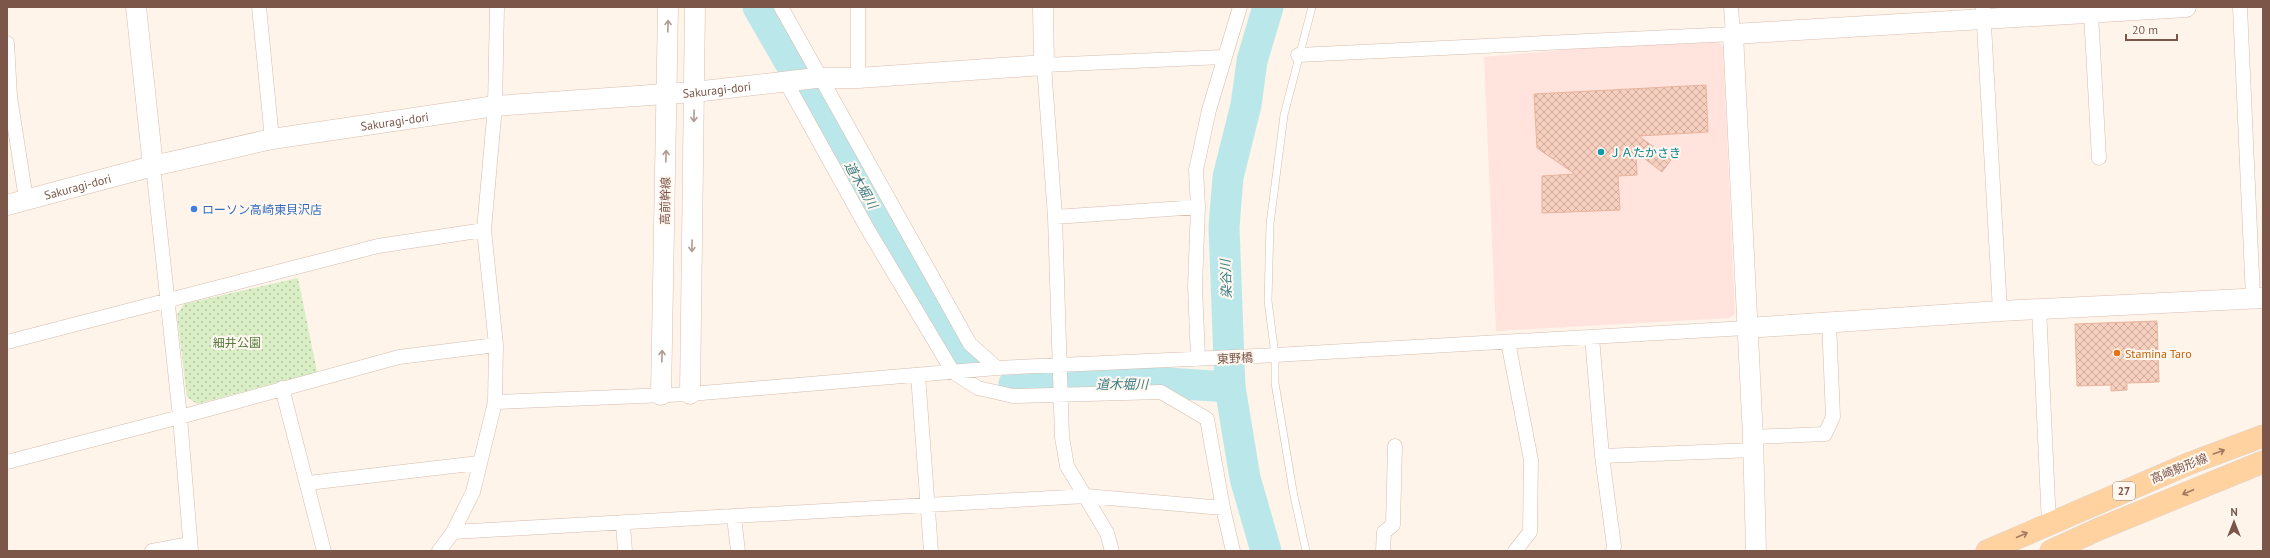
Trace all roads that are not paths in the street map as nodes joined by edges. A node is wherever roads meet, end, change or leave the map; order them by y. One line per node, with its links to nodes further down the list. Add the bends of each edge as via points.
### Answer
1 (136, 7): 30 (street)
2 (259, 7): 28 (street)
3 (497, 7): 27 (street)
4 (668, 7): 25 (street, 高前幹線, one-way to 4)
5 (695, 7): 24 (street)
6 (781, 7): 21 (street)
7 (858, 7): 22 (street)
8 (1043, 7): 20 (street)
9 (1240, 7): 19 (street)
10 (1312, 7): 18 (lane)
11 (1731, 7): 16 (street)
12 (2186, 7): 15 (street)
13 (2240, 7): 36 (street)
14 (1983, 13): 15 (street); 16 (street); 39 (street)
15 (2090, 13): 29 (street)
16 (1733, 34): 18 (street); 41 (street)
17 (7, 43): 26 (street)
18 (1298, 55): 46 (lane, via 1284,115 1270,224)
19 (1223, 57): 20 (street); 33 (street, via 1196,170)
20 (1044, 65): 22 (street); 34 (street)
21 (819, 78): 22 (street); 23 (street, Sakuragi-dori); 48 (street, via 970,344)
22 (858, 78)
23 (787, 82): 24 (street, Sakuragi-dori); 50 (street, via 871,234)
24 (694, 92): 25 (street, Sakuragi-dori); 54 (street, one-way to 54)
25 (667, 94): 27 (street, Sakuragi-dori); 55 (street, 高前幹線, one-way to 25)
26 (9, 97): 31 (street)
27 (495, 106): 28 (street, Sakuragi-dori); 35 (street)
28 (272, 139): 30 (street, Sakuragi-dori)
29 (2098, 158)
30 (153, 166): 31 (street, Sakuragi-dori); 37 (street)
31 (26, 200): 32 (street, Sakuragi-dori)
32 (7, 205)
33 (1198, 207): 34 (street); 47 (street, via 1196,286)
34 (1056, 216): 49 (street)
35 (484, 230): 37 (street, via 378,246); 45 (street)
36 (2258, 298): 38 (street)
37 (167, 301): 43 (street); 57 (street)
38 (2039, 308): 39 (street); 71 (street)
39 (2000, 310): 40 (street)
40 (1829, 322): 41 (street); 59 (street, via 1833,417 1825,434)
41 (1746, 328): 42 (street, 東野橋); 59 (street)
42 (1592, 337): 44 (street, 東野橋); 61 (street)
43 (7, 342)
44 (1508, 342): 46 (street, 東野橋); 84 (street, via 1531,460 1530,532)
45 (496, 346): 52 (street, via 399,357); 56 (street)
46 (1269, 356): 47 (street, 東野橋); 82 (lane)
47 (1202, 359): 49 (street, 東野橋)
48 (997, 368): 49 (street, 東野橋); 50 (street, 東野橋)
49 (1061, 369): 53 (street)
50 (953, 372): 51 (street, 東野橋); 53 (street, via 978,388 1013,396)
51 (918, 375): 54 (street, 東野橋); 67 (street)
52 (282, 388): 57 (street); 65 (street)
53 (1061, 393): 66 (street, via 1062,437 1067,466); 68 (street, via 1162,392 1206,419)
54 (690, 394): 55 (street, 東野橋)
55 (661, 395): 56 (street, 東野橋)
56 (495, 402): 64 (street)
57 (180, 417): 62 (street); 73 (street)
58 (2263, 436): 71 (main road, 高崎駒形線 / 27, one-way to 58, via 2188,464)
59 (1753, 444): 61 (street); 86 (street)
60 (1395, 446): 83 (street, via 1393,525 1384,532)
61 (1602, 456): 85 (street, via 1612,522)
62 (7, 462)
63 (2263, 462): 88 (main road, 27, one-way to 88)
64 (479, 463): 65 (street); 72 (street, via 473,492)
65 (308, 483): 75 (street)
66 (1086, 496): 67 (street); 68 (street); 80 (street, via 1107,533)
67 (928, 505): 69 (street); 79 (street)
68 (1223, 508): 81 (street)
69 (734, 517): 70 (street); 78 (street)
70 (623, 524): 72 (street); 77 (street)
71 (2049, 524): 87 (main road, 高崎駒形線 / 27, one-way to 71)
72 (453, 532): 76 (street)
73 (191, 548): 74 (street)
74 (152, 551)
75 (324, 551)
76 (439, 551)
77 (624, 551)
78 (738, 551)
79 (931, 551)
80 (1112, 551)
81 (1233, 551)
82 (1306, 551)
83 (1383, 551)
84 (1515, 551)
85 (1613, 551)
86 (1756, 551)
87 (1987, 551)
88 (2051, 551)

